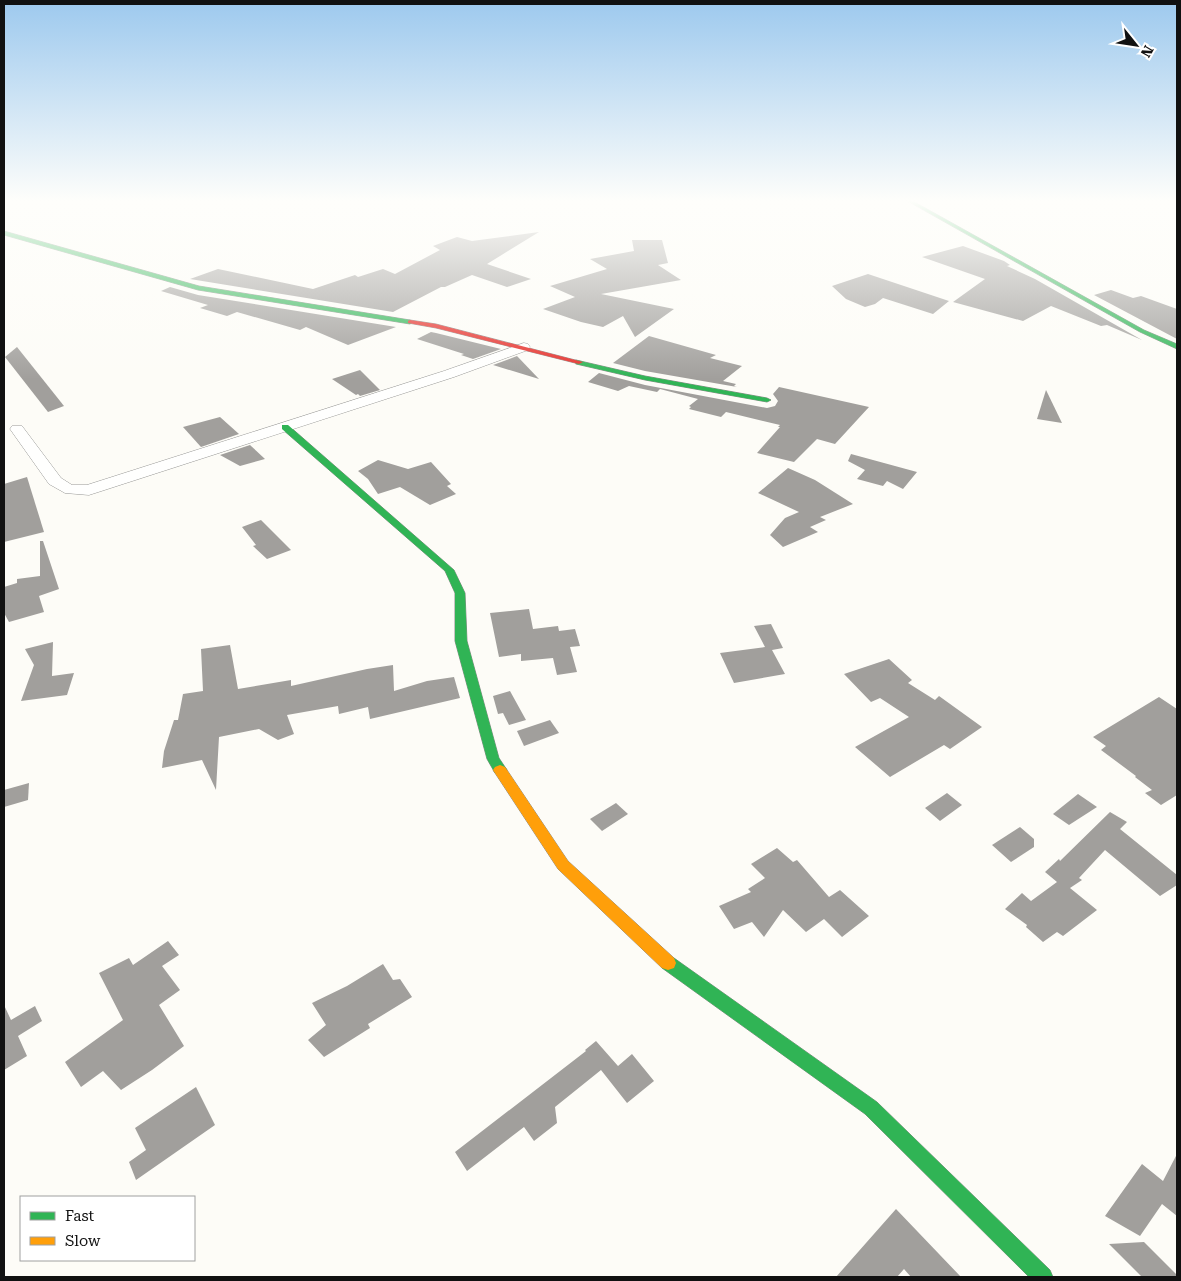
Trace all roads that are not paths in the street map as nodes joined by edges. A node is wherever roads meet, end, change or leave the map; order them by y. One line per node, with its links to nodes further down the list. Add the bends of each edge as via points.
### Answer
1 (98, 260): 3 (street, via 198,288 436,326)
2 (1015, 260): 4 (street)
3 (524, 347): 5 (street, via 646,378); 6 (street)
4 (1177, 347)
5 (767, 400)
6 (285, 427): 7 (street, via 110,484 73,491 62,488 55,481); 8 (street, via 449,570 460,593 462,642 494,759 563,865 670,965 871,1108)
7 (17, 429)
8 (1043, 1277)

